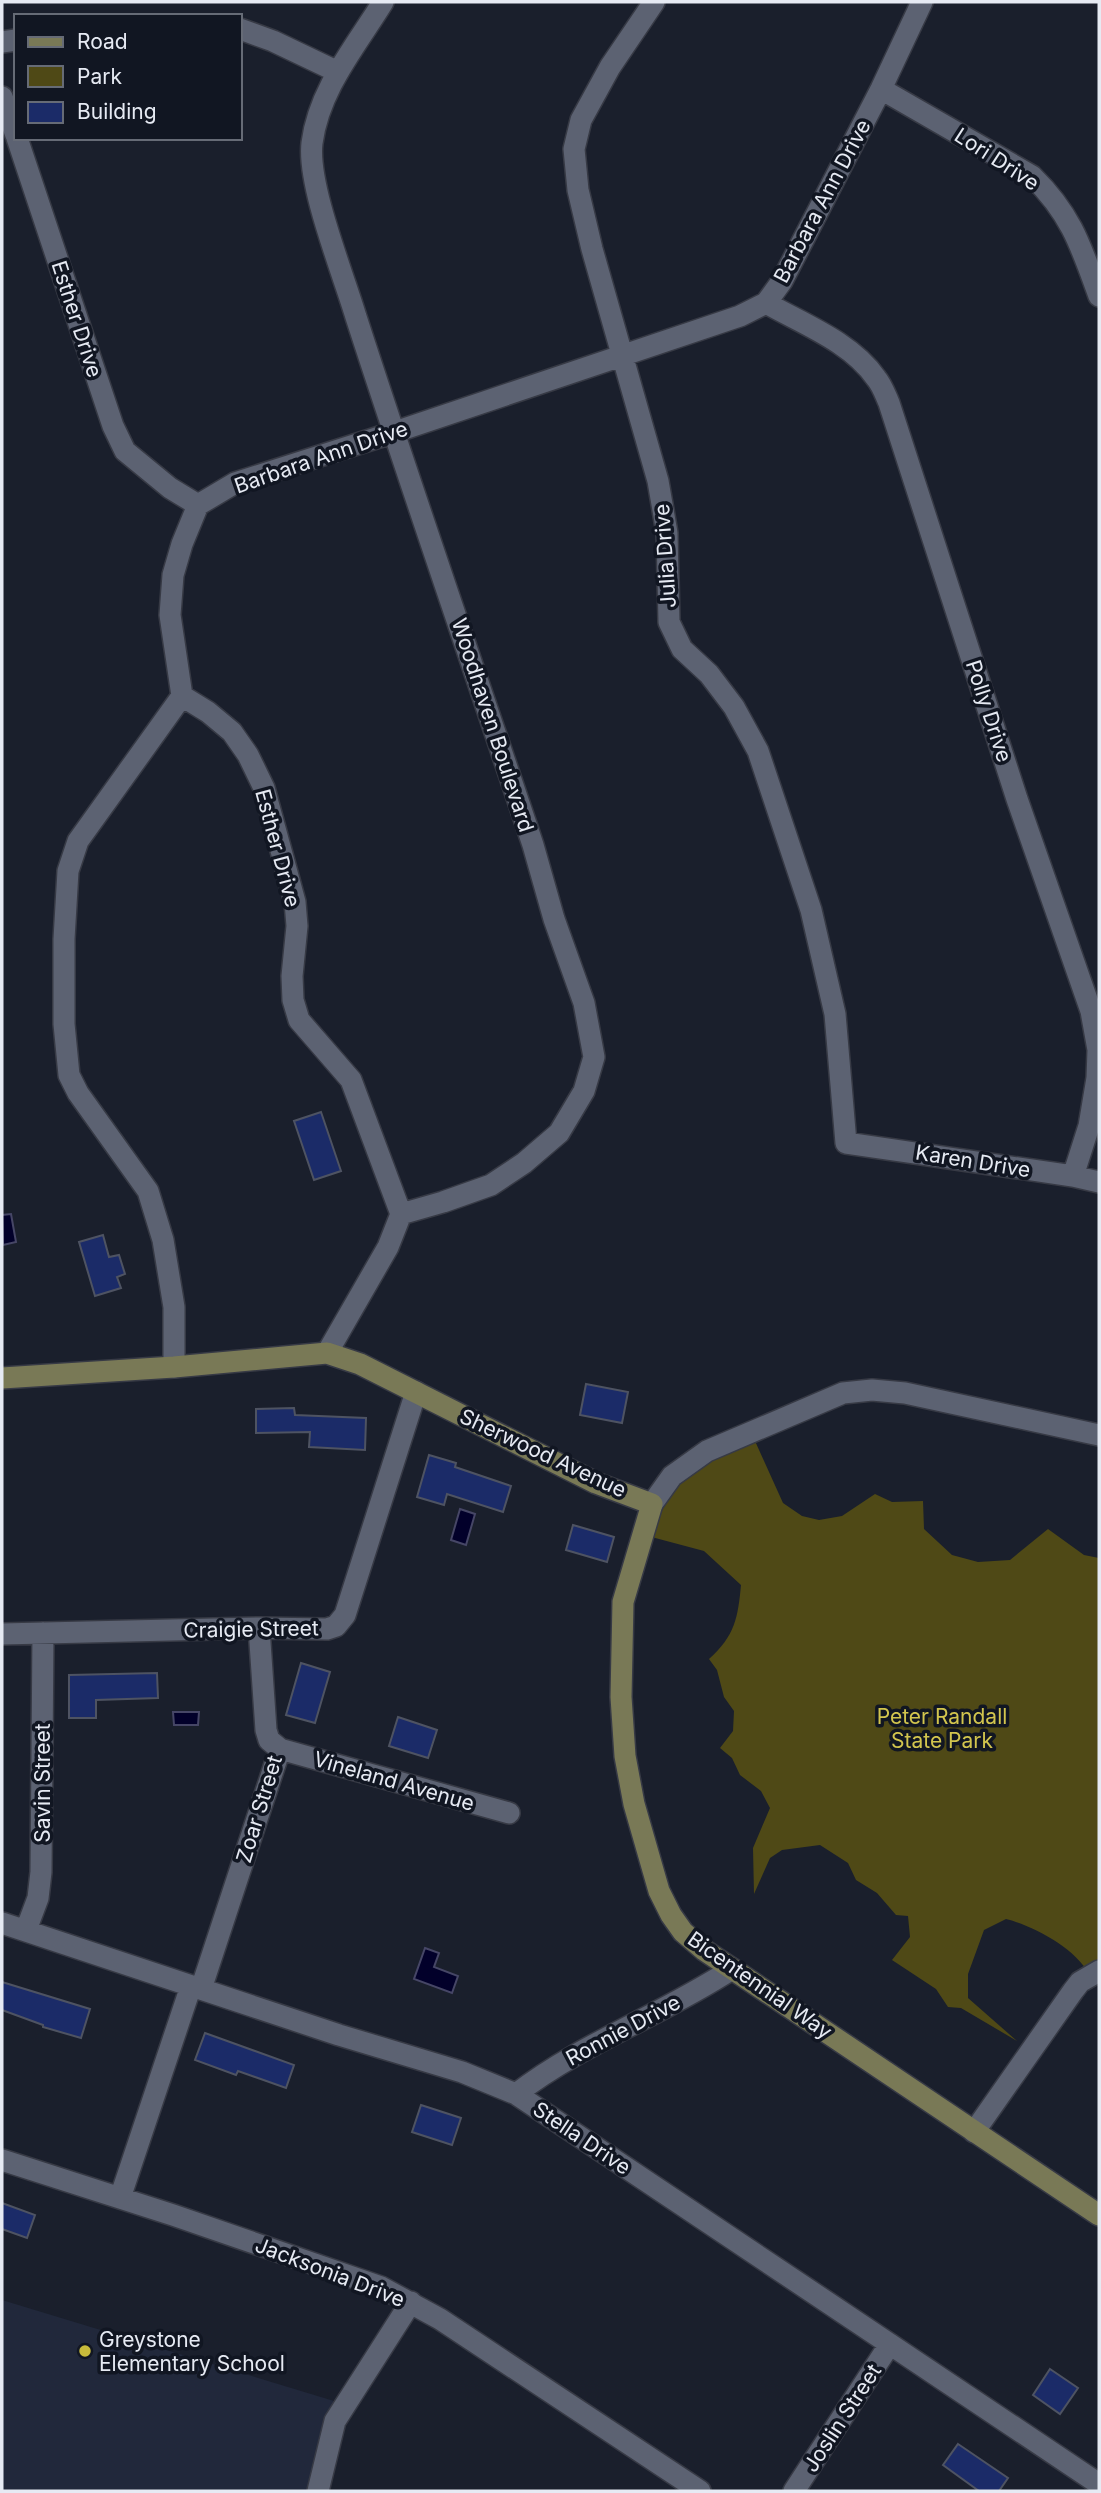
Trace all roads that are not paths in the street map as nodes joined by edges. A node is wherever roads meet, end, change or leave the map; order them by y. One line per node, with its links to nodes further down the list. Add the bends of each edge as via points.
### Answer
1 (383, 2): 5 (street, Woodhaven Boulevard)
2 (654, 2): 12 (street, Julia Drive, via 581,120 574,149 578,190)
3 (922, 2): 6 (street, Barbara Ann Drive)
4 (242, 30): 5 (street)
5 (338, 72): 13 (street, Woodhaven Boulevard, via 319,111 312,144 313,171)
6 (881, 89): 10 (street, Lori Drive, via 1032,176 1051,194 1072,226); 11 (street, Barbara Ann Drive, via 782,281)
7 (2, 97): 8 (street, Esther Drive)
8 (14, 131)
9 (17, 140): 14 (street, Esther Drive, via 125,451)
10 (1099, 296)
11 (766, 303): 12 (street, Barbara Ann Drive); 17 (street, Polly Drive, via 864,363 889,403 1091,1012 1098,1050 1097,1078 1089,1126)
12 (622, 355): 13 (street, Barbara Ann Drive); 16 (street, Julia Drive, via 658,481 667,533 669,622 682,649 734,707 758,751 811,910 835,1014)
13 (395, 432): 14 (street, Barbara Ann Drive, via 234,483); 19 (street, Woodhaven Boulevard, via 584,1003 594,1057 584,1091 559,1133 524,1163 491,1185)
14 (198, 505): 15 (street, via 173,575 170,615)
15 (182, 696): 19 (street, Esther Drive, via 232,732 264,788 295,902 292,976 299,1020 351,1080); 21 (street, via 78,841 68,871 64,939 69,1075 148,1191 163,1240 174,1307)
16 (846, 1143): 17 (street, Karen Drive)
17 (1073, 1176): 18 (street, Karen Drive)
18 (1099, 1182)
19 (401, 1214): 20 (street, via 388,1247)
20 (327, 1353): 21 (street, Sherwood Avenue); 23 (street, Sherwood Avenue)
21 (174, 1367): 22 (street, Sherwood Avenue)
22 (2, 1378)
23 (416, 1392): 25 (street, Sherwood Avenue, via 596,1482); 26 (street, Craigie Street, via 345,1615 327,1629)
24 (1099, 1435): 25 (street, Sherwood Avenue, via 905,1394 843,1393 707,1451 673,1476)
25 (652, 1504): 33 (street, Bicentennial Way, via 623,1602 625,1756 665,1903 684,1932)
26 (259, 1628): 27 (street, Craigie Street); 29 (street, Zoar Street, via 266,1730)
27 (43, 1633): 28 (street, Craigie Street); 32 (street, Savin Street, via 41,1872 38,1898)
28 (2, 1634)
29 (280, 1749): 30 (street, Vineland Avenue); 35 (street, Zoar Street)
30 (509, 1813)
31 (2, 1923): 32 (street, Stella Drive)
32 (26, 1930): 35 (street, Stella Drive)
33 (732, 1969): 36 (street, Ronnie Drive, via 548,2069); 37 (street, Bicentennial Way)
34 (1099, 1971): 37 (street, via 1073,1991)
35 (196, 1987): 36 (street, Stella Drive, via 462,2072); 39 (street, Zoar Street)
36 (516, 2094): 42 (street, Stella Drive)
37 (974, 2132): 40 (street, Bicentennial Way)
38 (2, 2160): 39 (street, Jacksonia Drive)
39 (120, 2198): 41 (street, Jacksonia Drive, via 321,2265)
40 (1099, 2215)
41 (411, 2302): 44 (street, via 335,2421); 45 (street, Jacksonia Drive)
42 (890, 2344): 43 (street, Stella Drive); 46 (street, Joslin Street)
43 (1099, 2484)
44 (318, 2491)
45 (700, 2491)
46 (794, 2491)

